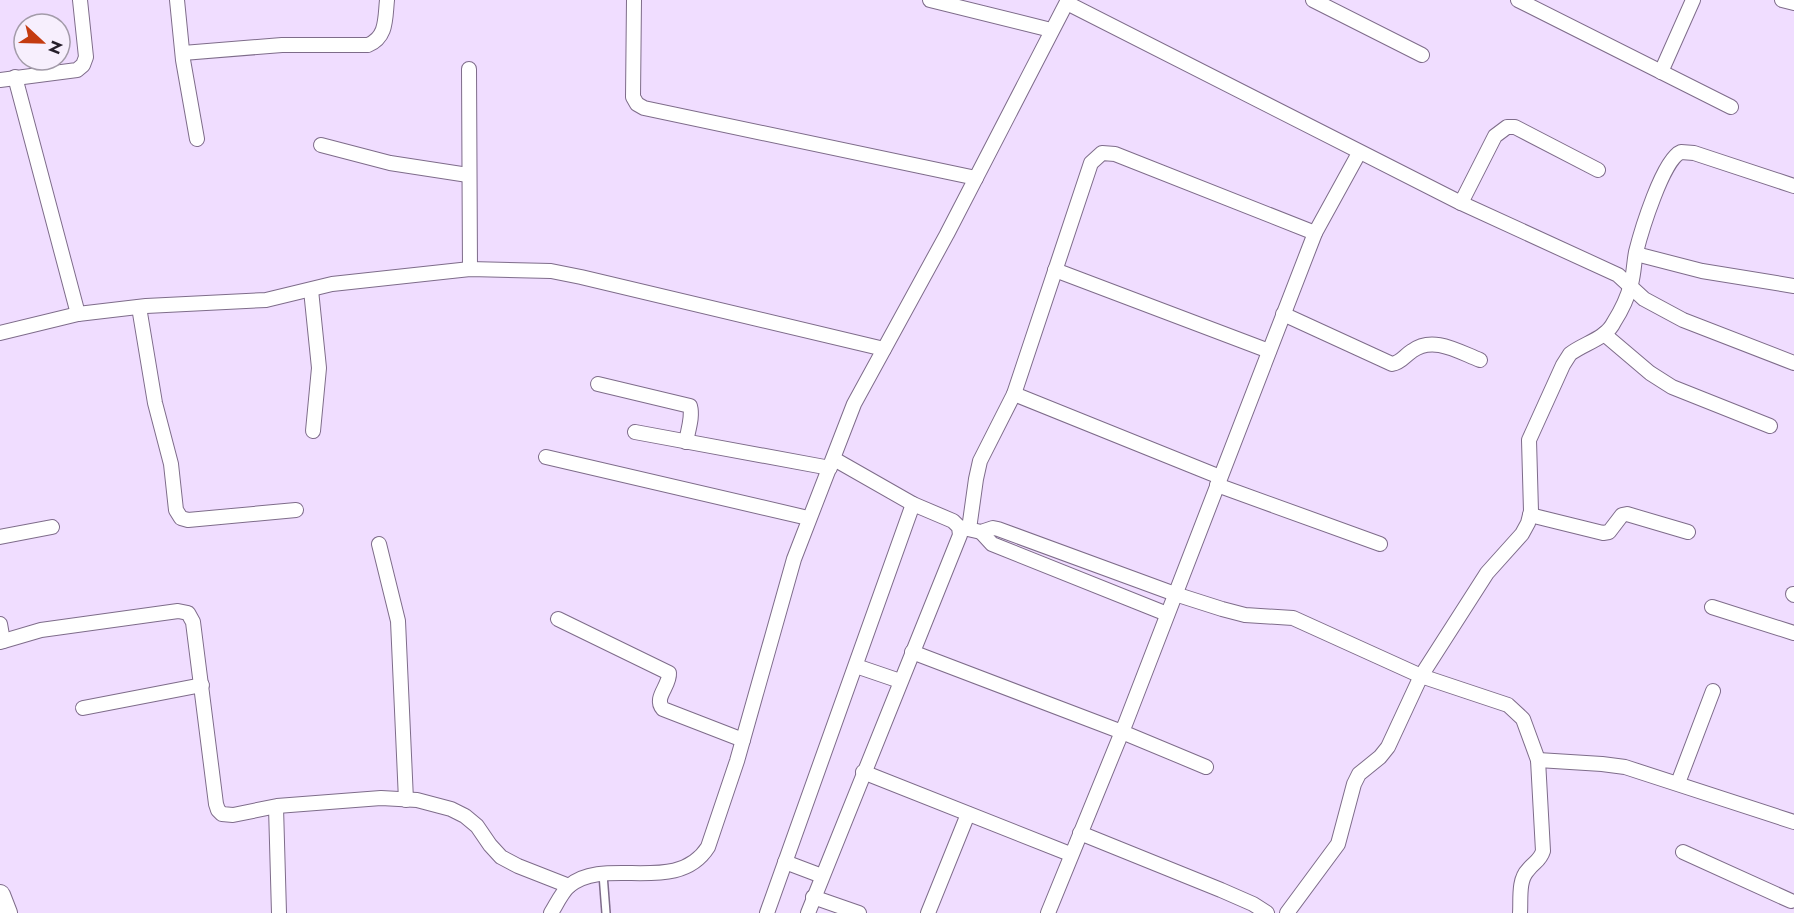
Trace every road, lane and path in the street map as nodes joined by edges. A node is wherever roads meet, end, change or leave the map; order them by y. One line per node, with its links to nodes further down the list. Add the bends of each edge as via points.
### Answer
1 (80, 0): 17 (street, via 86,57 83,65 77,70)
2 (177, 0): 13 (street)
3 (387, 0): 13 (street, via 383,32 368,45 282,45)
4 (634, 0): 25 (street, via 633,97 644,108)
5 (930, 0): 12 (street)
6 (1313, 0): 14 (street)
7 (1518, 0): 16 (street)
8 (1693, 0): 16 (street)
9 (1782, 0): 11 (street)
10 (1067, 2): 12 (street); 22 (street)
11 (1794, 3)
12 (1051, 30): 25 (street)
13 (183, 53): 20 (street)
14 (1422, 55)
15 (468, 69): 24 (street)
16 (1661, 72): 19 (street)
17 (15, 77): 18 (street); 36 (street)
18 (0, 80)
19 (1731, 107)
20 (196, 139)
21 (321, 145): 24 (street, via 390,164)
22 (1359, 153): 27 (street); 28 (street)
23 (1598, 171): 27 (street, via 1515,127 1507,127 1495,136)
24 (468, 175): 30 (street)
25 (976, 178): 40 (street)
26 (1794, 186): 29 (street, via 1694,153 1680,152 1665,170)
27 (1461, 203): 32 (street, via 1618,274)
28 (1315, 232): 31 (street, via 1115,154 1102,153 1091,163); 37 (street)
29 (1636, 254): 32 (street); 33 (street, via 1702,271)
30 (470, 269): 34 (street, via 332,284); 40 (street, via 551,271)
31 (1055, 270): 41 (street); 45 (street)
32 (1631, 285): 39 (street, via 1613,325); 43 (street, via 1644,299 1683,320)
33 (1794, 286)
34 (311, 290): 35 (street, via 266,300); 47 (street, via 319,368)
35 (139, 307): 36 (street); 54 (street, via 155,403 171,465 176,510 181,518)
36 (78, 314): 38 (street)
37 (1283, 314): 41 (street); 42 (street, via 1392,364 1401,362 1426,343)
38 (0, 333)
39 (1604, 334): 46 (street, via 1672,387); 55 (street, via 1570,354 1532,431 1528,448)
40 (884, 349): 51 (street, via 854,404)
41 (1269, 351): 52 (street)
42 (1480, 360)
43 (1794, 363)
44 (598, 384): 49 (street, via 690,406)
45 (1014, 394): 52 (street); 58 (street, via 980,461)
46 (1770, 426)
47 (313, 431)
48 (635, 432): 49 (street)
49 (686, 442): 51 (street)
50 (546, 457): 56 (street)
51 (832, 463): 53 (street); 56 (street)
52 (1218, 481): 62 (street); 63 (street)
53 (913, 504): 58 (street); 71 (street)
54 (296, 510)
55 (1530, 515): 59 (street, via 1603,533 1627,514); 72 (street, via 1522,534 1487,573)
56 (808, 518): 78 (street)
57 (52, 527): 60 (street)
58 (970, 529): 63 (street, via 998,529); 65 (street, via 992,544); 70 (street, via 960,535)
59 (1688, 532)
60 (0, 537)
61 (379, 544): 83 (street, via 398,621)
62 (1380, 544)
63 (1175, 594): 65 (street); 72 (street, via 1245,615 1293,618)
64 (1712, 607): 68 (street)
65 (1167, 614): 77 (street)
66 (558, 620): 78 (street, via 669,673 658,700 663,709)
67 (0, 624): 69 (street)
68 (1794, 633)
69 (2, 641): 74 (street, via 41,630 178,611 188,613 194,622)
70 (912, 652): 73 (street); 77 (street)
71 (856, 666): 73 (street); 90 (street)
72 (1421, 676): 79 (street, via 1508,705 1523,718); 106 (street, via 1388,747 1359,774 1354,784 1332,855)
73 (900, 681): 81 (street)
74 (202, 685): 76 (street); 84 (street, via 218,810 233,814)
75 (1713, 691): 82 (street)
76 (83, 708)
77 (1122, 732): 80 (street); 87 (street)
78 (743, 740): 91 (street, via 702,857 672,872)
79 (1538, 760): 82 (street, via 1625,767); 107 (street, via 1544,851 1523,877)
80 (1206, 767)
81 (863, 772): 85 (street); 90 (street)
82 (1678, 783): 86 (street)
83 (406, 800): 84 (street, via 381,798); 92 (street, via 451,809 465,816 501,857)
84 (276, 807): 97 (street)
85 (968, 814): 89 (street); 103 (street)
86 (1794, 822)
87 (1080, 833): 89 (street); 105 (street, via 1221,890)
88 (1683, 852): 95 (street)
89 (1070, 854): 104 (street)
90 (804, 869): 94 (street); 100 (street)
91 (603, 874): 92 (street); 99 (lane)
92 (569, 886): 98 (street)
93 (0, 895): 96 (street)
94 (813, 897): 101 (street); 102 (street)
95 (1790, 904)
96 (7, 913)
97 (279, 913)
98 (551, 913)
99 (606, 913)
100 (767, 913)
101 (808, 913)
102 (860, 913)
103 (928, 913)
104 (1048, 913)
105 (1267, 913)
106 (1287, 913)
107 (1520, 913)

